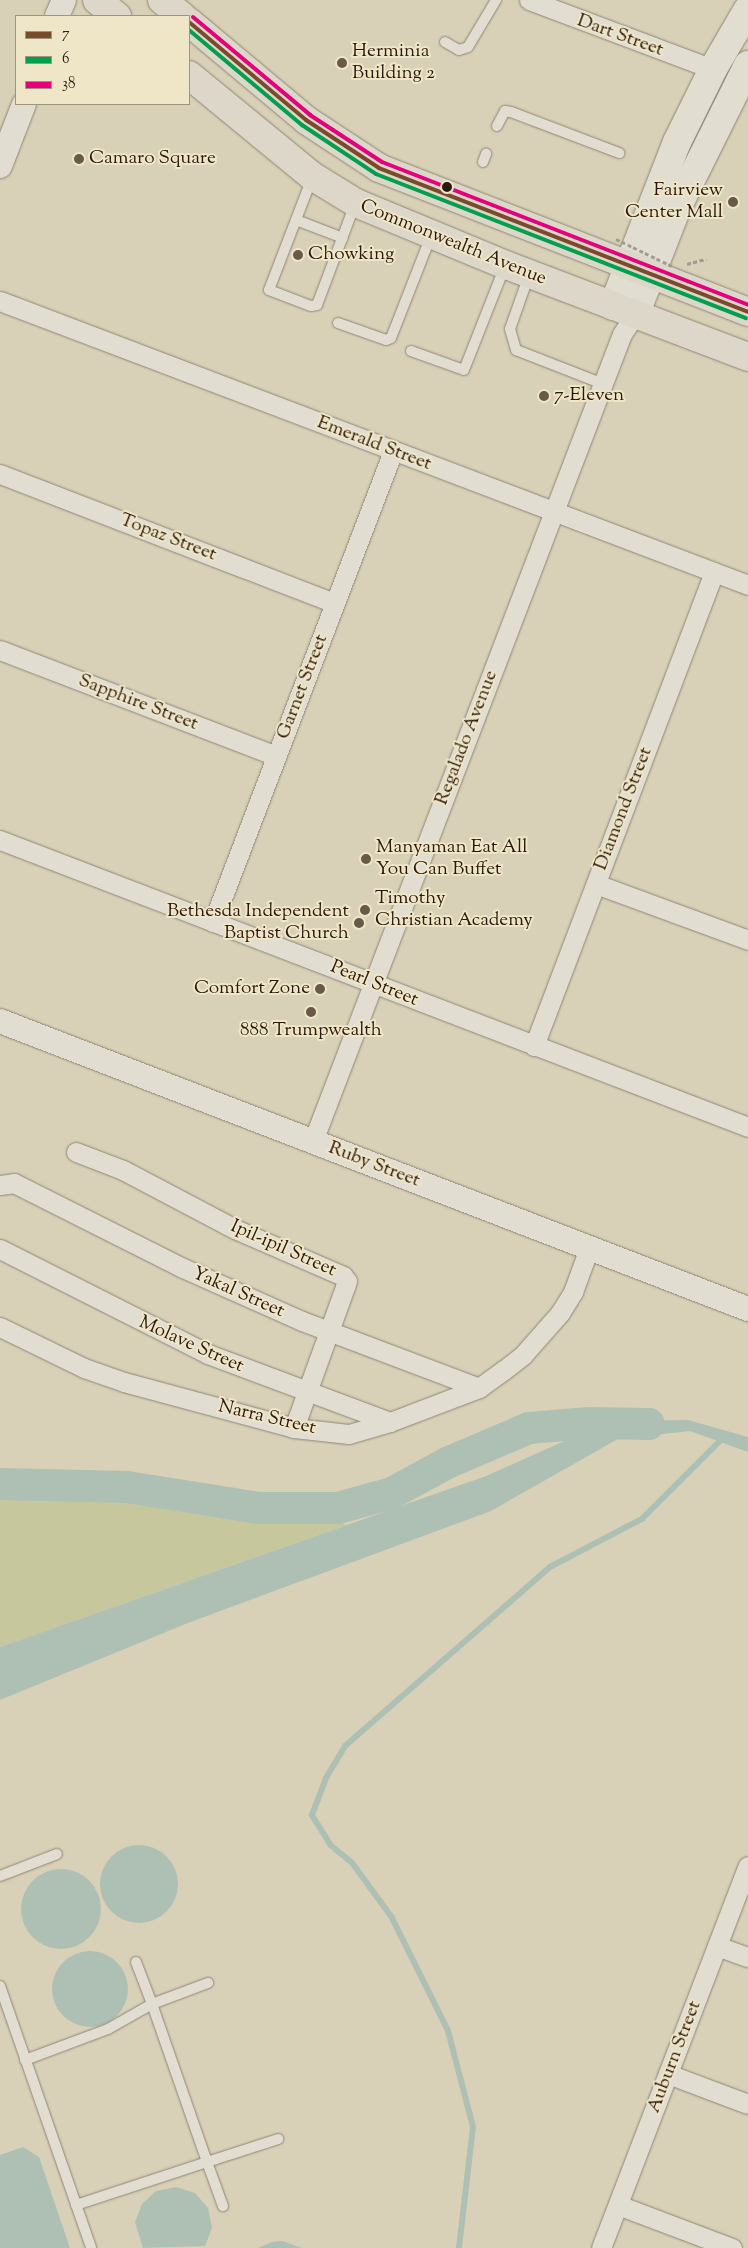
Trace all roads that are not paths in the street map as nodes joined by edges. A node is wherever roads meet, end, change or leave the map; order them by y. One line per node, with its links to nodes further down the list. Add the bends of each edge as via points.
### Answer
1 (64, 0): 7 (street)
2 (98, 0): 8 (main road)
3 (162, 0): 9 (main road)
4 (496, 0): 11 (lane, via 468,48 459,50)
5 (529, 0): 12 (street, Dart Street)
6 (748, 9): 12 (main road, Regalado Avenue)
7 (58, 15)
8 (116, 15)
9 (181, 15)
10 (190, 23): 18 (main road, via 306,120)
11 (445, 42)
12 (713, 69): 27 (main road, Regalado Avenue, via 662,178)
13 (190, 76): 21 (main road, Commonwealth Avenue)
14 (745, 76): 27 (main road, Regalado Avenue, via 677,208)
15 (24, 105): 19 (street)
16 (497, 126): 17 (lane, via 505,111 511,112)
17 (619, 154)
18 (366, 160): 20 (main road); 22 (main road, via 368,178 364,188 355,193)
19 (0, 166)
20 (392, 175): 22 (main road, via 378,178 370,184 366,196); 27 (main road)
21 (312, 176): 22 (main road, Commonwealth Avenue); 23 (lane)
22 (356, 203): 24 (main road, Commonwealth Avenue); 25 (lane)
23 (296, 220): 25 (lane); 25 (lane, via 270,290 311,306 317,305)
24 (432, 235): 26 (main road, Commonwealth Avenue); 31 (lane, via 391,338 386,340)
25 (343, 238)
26 (518, 270): 30 (main road, Commonwealth Avenue); 32 (lane, via 464,370); 34 (lane, via 510,329 513,345 523,354)
27 (639, 271): 29 (main road); 30 (main road, Regalado Avenue)
28 (0, 300): 35 (street, Emerald Street)
29 (748, 312)
30 (624, 318): 33 (main road, Commonwealth Avenue); 34 (street, Regalado Avenue)
31 (338, 323)
32 (411, 351)
33 (748, 357)
34 (603, 384): 37 (street, Regalado Avenue)
35 (393, 451): 37 (street, Emerald Street); 40 (street, Garnet Street)
36 (0, 474): 40 (street, Topaz Street)
37 (554, 512): 38 (street, Emerald Street); 47 (street, Regalado Avenue)
38 (714, 572): 39 (street, Emerald Street); 44 (street, Diamond Street)
39 (748, 585)
40 (335, 603): 42 (street, Garnet Street)
41 (0, 650): 42 (street, Sapphire Street)
42 (276, 756): 45 (street, Garnet Street)
43 (0, 840): 45 (street, Pearl Street)
44 (596, 884): 46 (street); 49 (street, Diamond Street)
45 (213, 922): 47 (street, Pearl Street)
46 (748, 940)
47 (373, 984): 49 (street, Pearl Street); 51 (street, Regalado Avenue)
48 (0, 1022): 51 (street, Ruby Street)
49 (534, 1046): 50 (street, Pearl Street)
50 (748, 1127)
51 (313, 1142): 54 (street, Ruby Street)
52 (76, 1152): 58 (street, Ipil-ipil Street, via 123,1170 235,1229 343,1276 345,1287)
53 (2, 1184): 58 (street, Yakal Street, via 14,1182 158,1257)
54 (589, 1248): 56 (street, Ruby Street); 59 (street, Narra Street, via 573,1292 560,1313 523,1355)
55 (0, 1249): 60 (street, Molave Street, via 208,1354)
56 (748, 1309)
57 (0, 1327): 62 (street, Narra Street, via 68,1361 124,1382)
58 (329, 1331): 59 (street, Yakal Street); 60 (street, Ipil-ipil Street)
59 (479, 1388): 61 (street, Narra Street)
60 (307, 1392): 61 (street, Molave Street); 62 (street, Ipil-ipil Street)
61 (390, 1422): 62 (street, Narra Street, via 349,1434)
62 (294, 1428)
63 (57, 1854): 65 (lane)
64 (748, 1866): 66 (street, Auburn Street)
65 (0, 1876)
66 (718, 1946): 67 (street); 73 (street, Auburn Street)
67 (748, 1957)
68 (136, 1962): 71 (lane)
69 (208, 1983): 71 (lane)
70 (0, 1986): 72 (lane)
71 (152, 2004): 72 (lane, via 108,2028); 76 (lane)
72 (25, 2060): 77 (lane)
73 (668, 2074): 74 (street); 78 (street, Auburn Street)
74 (748, 2104)
75 (278, 2138): 76 (lane)
76 (207, 2162): 77 (lane); 79 (lane)
77 (76, 2205): 80 (lane)
78 (618, 2205): 81 (street, Auburn Street); 82 (street)
79 (223, 2206)
80 (91, 2248)
81 (601, 2248)
82 (732, 2248)

